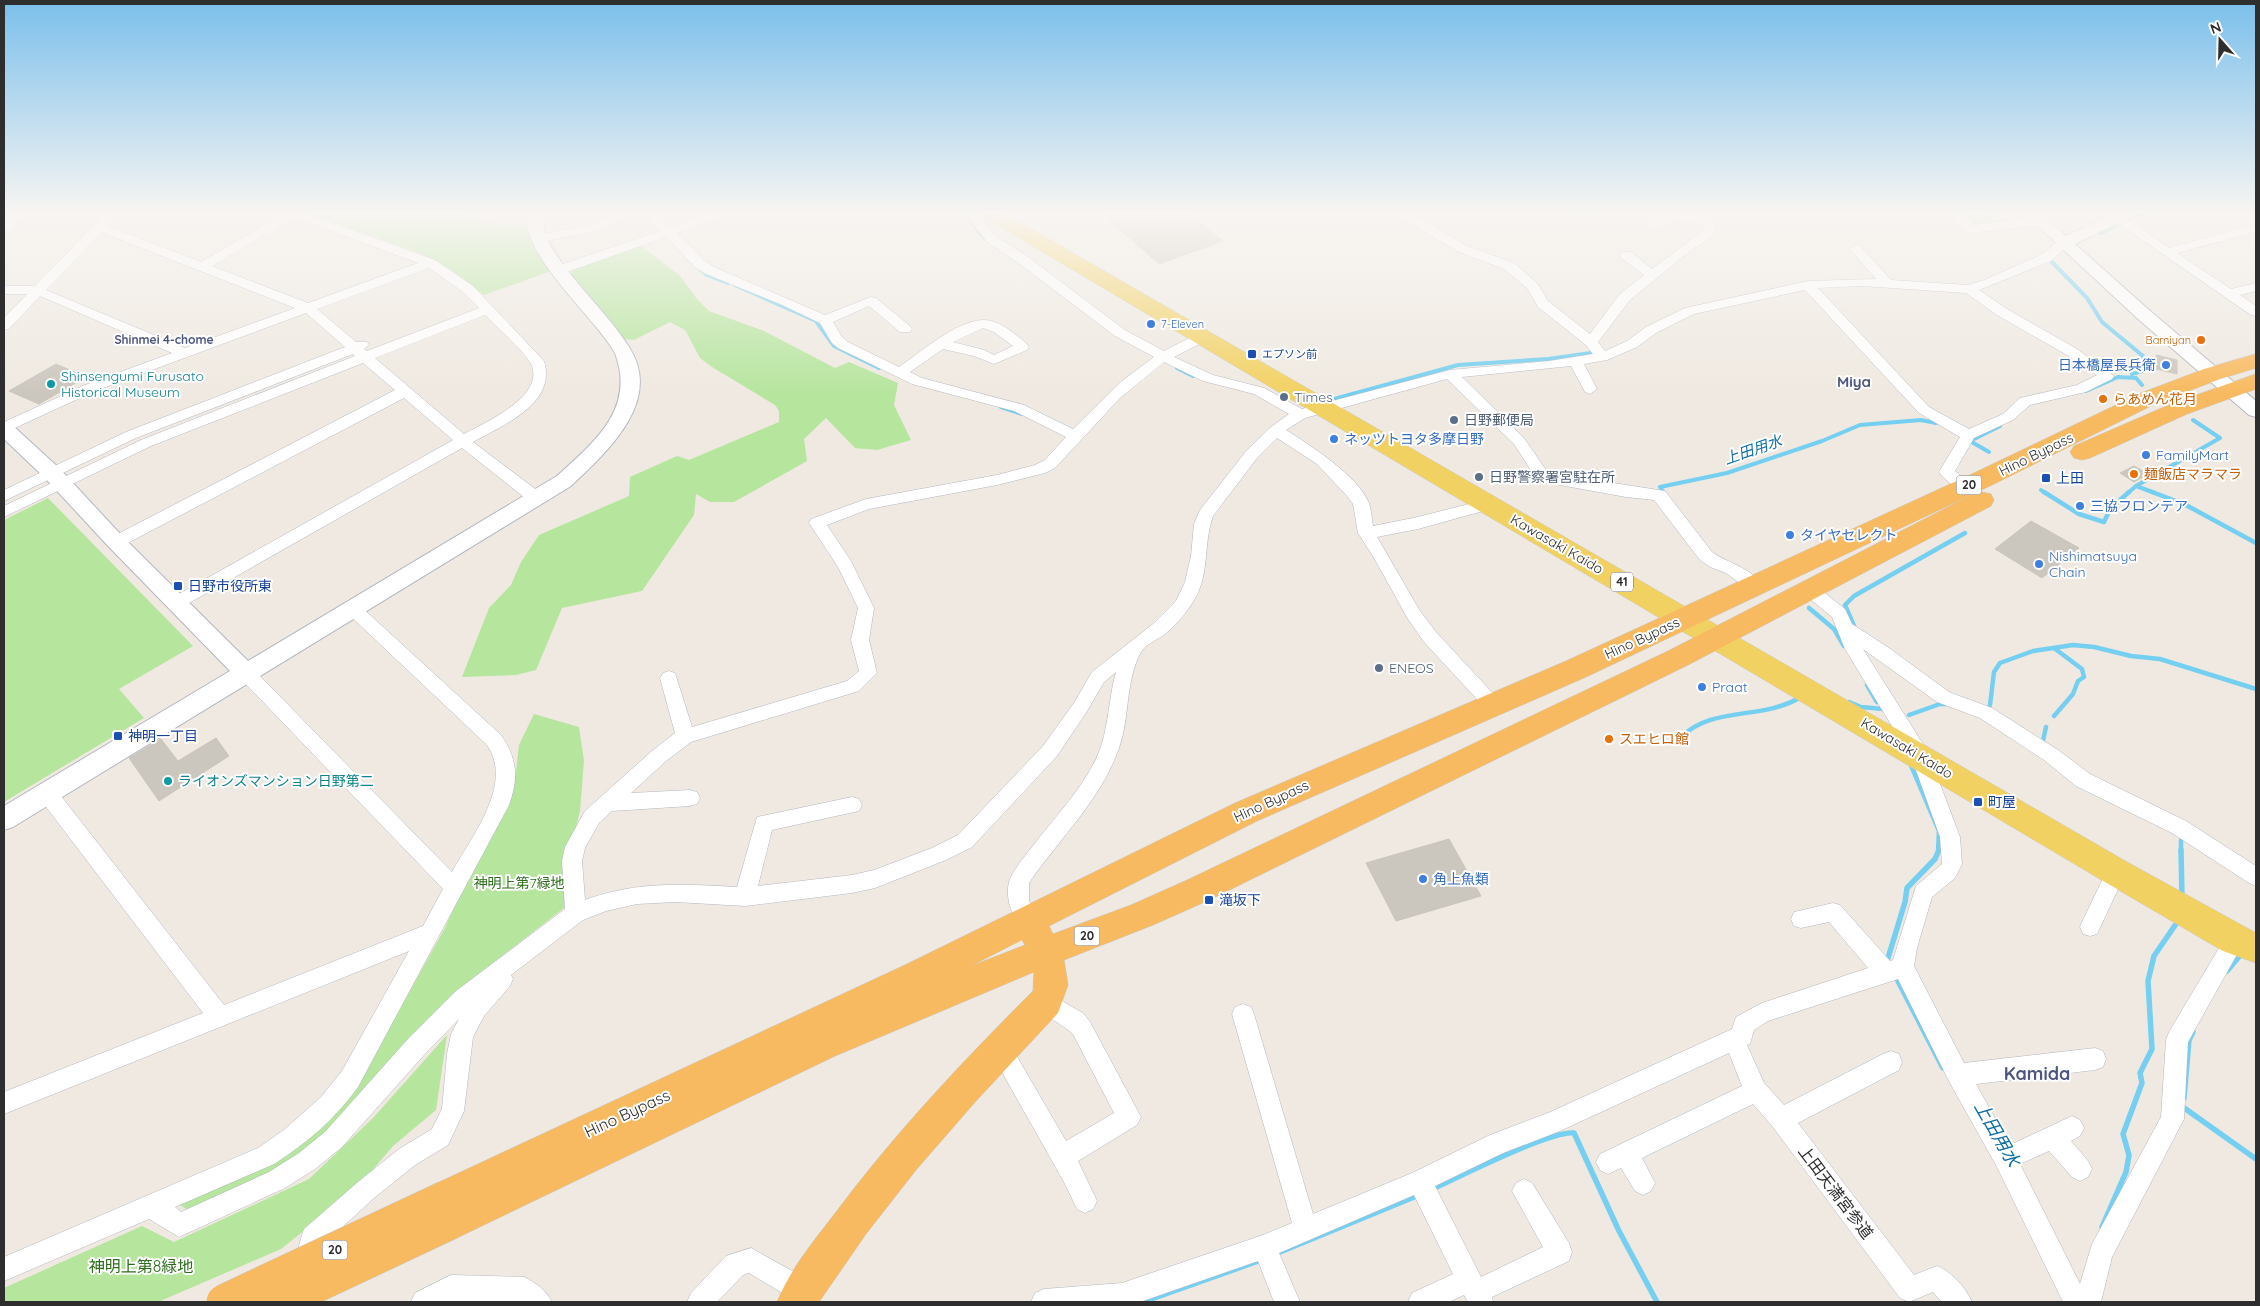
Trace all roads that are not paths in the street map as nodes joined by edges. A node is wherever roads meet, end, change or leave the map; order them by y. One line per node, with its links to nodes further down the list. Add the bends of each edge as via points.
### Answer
1 (53, 273): 22 (street)
2 (217, 273): 25 (street)
3 (401, 273): 25 (street)
4 (445, 273): 24 (street)
5 (561, 273): 56 (street, via 618,342 627,362 630,382 627,403 608,437 564,481)
6 (716, 273): 27 (street)
7 (1040, 273): 35 (street, via 1120,333)
8 (1093, 273): 30 (main road, Kawasaki Kaido / 41)
9 (1517, 273): 31 (street, via 1532,286 1543,304)
10 (1649, 273): 16 (street)
11 (1655, 273): 16 (street)
12 (1877, 273): 17 (street)
13 (2012, 273): 20 (street)
14 (2098, 273): 42 (street)
15 (2198, 273): 23 (street)
16 (1652, 275): 31 (street, via 1625,297)
17 (1886, 283): 18 (street); 20 (street)
18 (1808, 285): 36 (street, via 1690,311); 50 (street, via 1924,410)
19 (2256, 287): 23 (street)
20 (1969, 289): 50 (street, via 2107,376 2081,389 2025,401 2008,417)
21 (4, 290): 22 (street)
22 (36, 290): 28 (street); 34 (street)
23 (2229, 294): 26 (street)
24 (483, 304): 33 (street); 52 (street, via 537,361 540,369 538,384 525,406)
25 (308, 308): 33 (street); 34 (street)
26 (2256, 312)
27 (825, 320): 29 (street, via 871,301); 39 (street, via 843,345)
28 (4, 326)
29 (905, 329)
30 (1202, 337): 35 (street); 45 (main road, Kawasaki Kaido / 41)
31 (1591, 342): 36 (street)
32 (942, 344): 32 (street, via 962,330 983,324 1005,332 1022,347 994,360); 39 (street)
33 (360, 352): 44 (street); 53 (street)
34 (184, 353): 48 (street, via 90,388)
35 (1165, 356): 47 (street, via 1208,378 1259,391); 51 (street, via 1126,384)
36 (1602, 357): 38 (street)
37 (2256, 360): 42 (highway, Hino Bypass / 20)
38 (1576, 362): 40 (street); 43 (street)
39 (899, 373): 51 (street, via 917,381 1019,408)
40 (1450, 374): 45 (street); 61 (street, via 1518,441 1543,477 1658,495 1706,556)
41 (2256, 381): 42 (highway, Hino Bypass / 20)
42 (2221, 382): 46 (street); 54 (highway, Hino Bypass / 20, via 2149,398); 62 (highway, Hino Bypass / 20, via 1942,519)
43 (1590, 389)
44 (405, 391): 52 (street); 60 (street)
45 (1327, 408): 47 (street); 57 (main road, Kawasaki Kaido / 41)
46 (2256, 411)
47 (1300, 414): 49 (street)
48 (4, 428): 53 (street)
49 (1276, 430): 59 (street, via 1322,460 1353,492 1361,503); 68 (street, via 1252,454 1206,514 1193,589 1160,628)
50 (1968, 435): 54 (street, via 1947,472)
51 (1075, 436): 72 (street, via 1050,464 1040,469 866,504 817,523 845,564 866,608 860,640 868,673 853,686)
52 (464, 442): 56 (street); 63 (street)
53 (56, 478): 55 (street); 58 (street); 60 (street)
54 (1966, 486): 61 (highway, Hino Bypass / 20)
55 (4, 496)
56 (536, 498): 64 (street)
57 (1488, 504): 59 (street); 65 (main road, Kawasaki Kaido / 41)
58 (4, 512)
59 (1366, 533): 71 (street, via 1430,637)
60 (116, 542): 63 (street)
61 (1754, 585): 65 (highway, Hino Bypass / 20)
62 (1810, 590): 66 (street, via 1839,613); 67 (highway, Hino Bypass / 20)
63 (176, 603): 69 (street)
64 (352, 608): 69 (street); 81 (street, via 503,752 508,778 505,790)
65 (1684, 618): 67 (main road, Kawasaki Kaido / 41); 71 (highway, Hino Bypass / 20, via 1576,670)
66 (1846, 629): 73 (street, via 1851,644); 80 (street, via 1942,697 1986,713 2083,780 2179,827)
67 (1718, 638): 73 (main road, Kawasaki Kaido / 41); 89 (highway, Hino Bypass / 20, via 1196,890)
68 (1133, 648): 82 (street, via 1098,677 1050,750 965,841 875,879); 84 (street, via 1122,686 1114,739 1106,760 1096,779 1020,880 1016,894)
69 (246, 673): 74 (street); 81 (street)
70 (669, 678): 72 (street)
71 (1493, 705): 84 (highway, Hino Bypass / 20, via 1254,808)
72 (685, 736): 76 (street)
73 (1921, 757): 79 (main road, Kawasaki Kaido / 41); 91 (street, via 1950,837 1952,864 1948,872 1923,892 1906,948)
74 (47, 793): 78 (street); 94 (street)
75 (690, 798): 76 (street)
76 (607, 803): 83 (street, via 592,817 575,847 572,869)
77 (852, 805): 82 (street, via 764,823)
78 (4, 819)
79 (2116, 872): 86 (street); 88 (main road, Kawasaki Kaido / 41)
80 (2256, 876)
81 (455, 888): 87 (street)
82 (745, 897): 83 (street, via 675,893 637,895 604,902)
83 (576, 913): 90 (street)
84 (1028, 919): 89 (highway); 111 (highway, Hino Bypass / 20)
85 (1801, 919): 91 (street, via 1833,912)
86 (2090, 927)
87 (430, 933): 94 (street); 110 (street, via 351,1078 323,1114 266,1156)
88 (2245, 944): 128 (street, via 2177,1040 2172,1119 2101,1253)
89 (1045, 953): 92 (highway, via 1053,982); 111 (highway, Hino Bypass / 20, via 823,1044)
90 (517, 958): 110 (street, via 464,998 333,1140 307,1161 276,1180 179,1225); 119 (street, via 476,1009 462,1034 453,1111 440,1137 407,1157 313,1238)
91 (1895, 970): 95 (street, via 1762,1013 1744,1024 1742,1036); 99 (street)
92 (1046, 1002): 96 (highway); 103 (street, via 1075,1020 1082,1029 1129,1117)
93 (1243, 1014): 112 (street)
94 (220, 1017): 101 (street)
95 (1734, 1040): 100 (street, 上田天満宮参道); 106 (street, via 1498,1143)
96 (1000, 1049): 103 (street); 116 (highway, via 885,1179)
97 (2095, 1059): 99 (street)
98 (1891, 1062): 102 (street)
99 (1958, 1075): 104 (street)
100 (1756, 1091): 102 (street, 上田天満宮参道); 107 (street, via 1617,1158)
101 (4, 1103)
102 (1780, 1119): 126 (street, 上田天満宮参道, via 1909,1289 1937,1278)
103 (1062, 1157): 109 (street)
104 (2006, 1159): 105 (street, via 2062,1132); 127 (street)
105 (2080, 1169)
106 (1420, 1181): 112 (street); 115 (street)
107 (1643, 1183)
108 (1524, 1191): 115 (street, via 1560,1252)
109 (1085, 1202)
110 (152, 1206): 114 (street)
111 (448, 1210): 117 (highway, Hino Bypass / 20, bridge); 118 (highway, Hino Bypass / 20, bridge)
112 (1306, 1230): 113 (street)
113 (1264, 1247): 123 (street, via 1122,1296); 124 (street)
114 (4, 1269)
115 (1476, 1292): 125 (street)
116 (797, 1298): 122 (street, via 751,1260 735,1265)
117 (224, 1302)
118 (280, 1302)
119 (303, 1302)
120 (424, 1302): 121 (street, via 451,1288 495,1288 524,1290)
121 (538, 1302)
122 (700, 1302)
123 (1044, 1302)
124 (1287, 1302)
125 (1421, 1302)
126 (1959, 1302)
127 (2076, 1302)
128 (2088, 1302)

